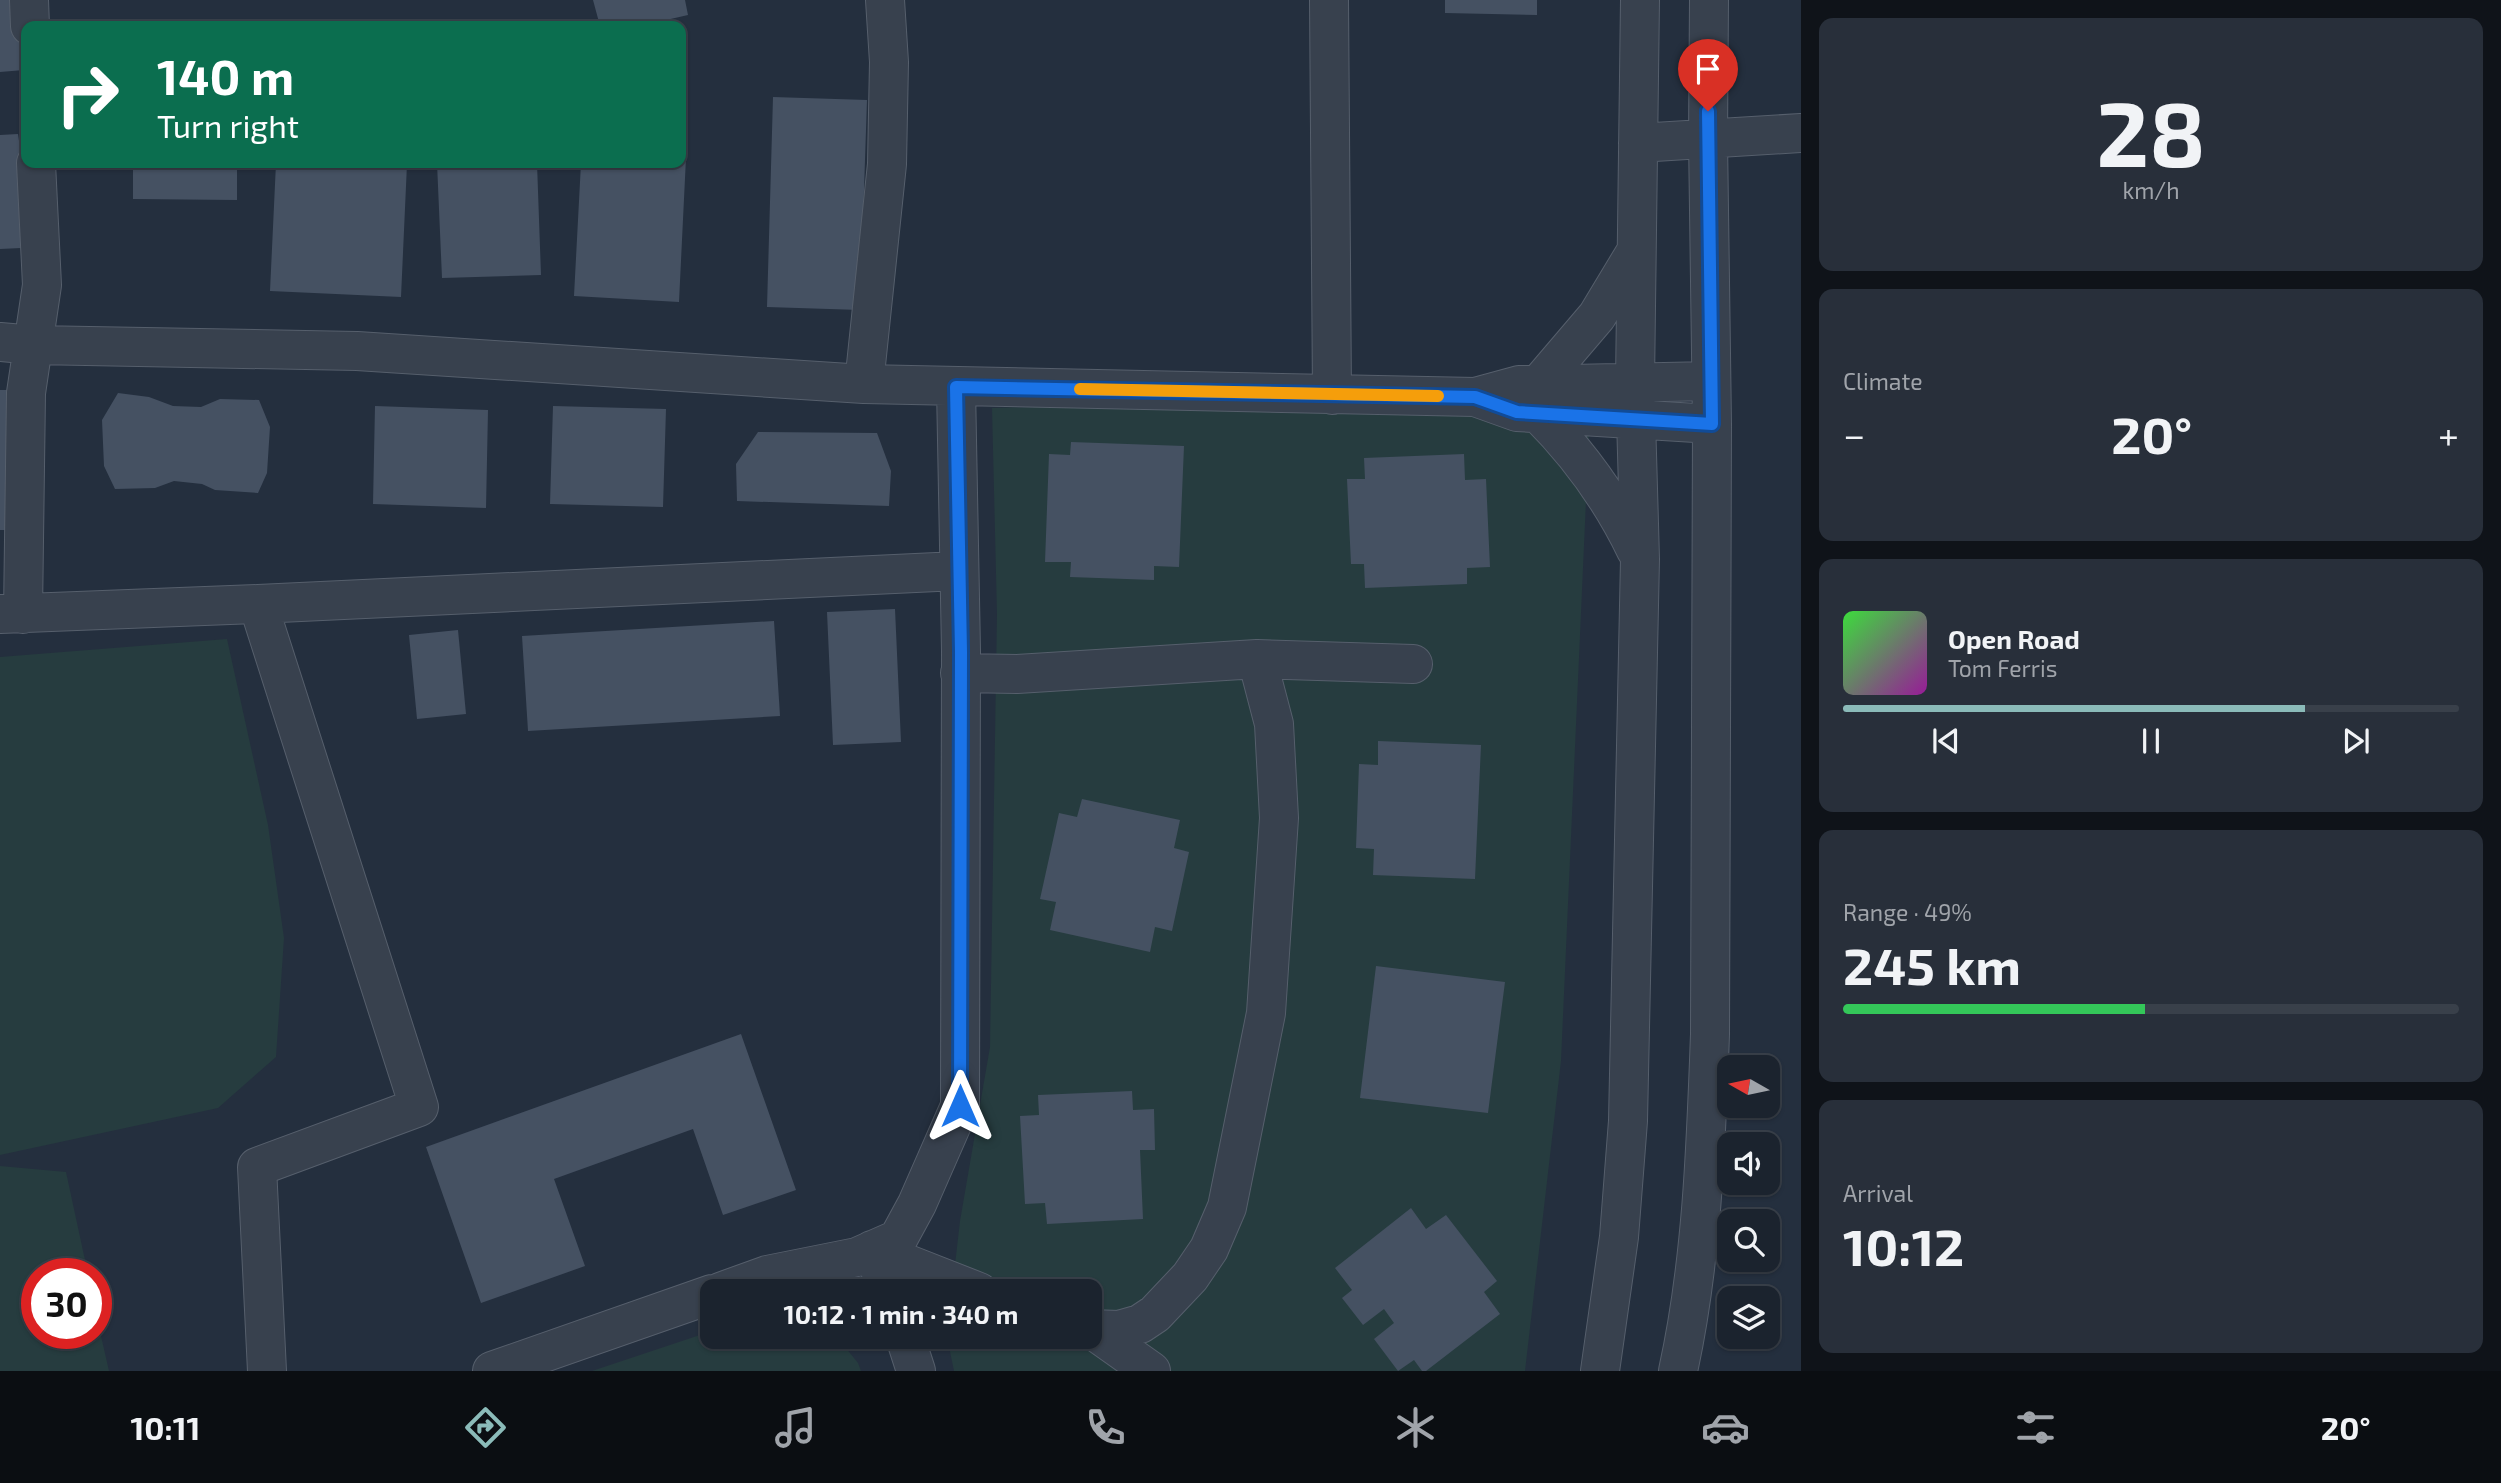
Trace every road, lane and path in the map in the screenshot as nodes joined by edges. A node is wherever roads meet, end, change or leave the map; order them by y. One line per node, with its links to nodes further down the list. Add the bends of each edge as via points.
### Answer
1 (29, 0): 6 (street)
2 (885, 0): 14 (street, via 887,164)
3 (1329, 0): 16 (street)
4 (1640, 0): 9 (street)
5 (1709, 0): 8 (street)
6 (30, 21)
7 (1801, 133): 8 (street)
8 (1708, 139): 9 (street); 13 (street)
9 (1638, 143): 11 (street)
10 (36, 168): 12 (street, via 42,285)
11 (1636, 251): 17 (street); 18 (street)
12 (17, 343): 14 (street, via 357,351); 23 (street, via 26,393)
13 (1711, 382): 18 (street); 19 (street)
14 (864, 384): 15 (street)
15 (956, 387): 16 (street); 21 (street)
16 (1332, 395): 17 (street, via 1475,397 1517,412)
17 (1538, 399): 18 (street); 20 (street, via 1603,489)
18 (1636, 401): 19 (street); 20 (street)
19 (1712, 424): 40 (street, via 1710,1034 1696,1253)
20 (1640, 559): 39 (street, via 1628,1121 1619,1237)
21 (958, 572): 22 (street); 26 (street)
22 (258, 604): 23 (street); 35 (street, via 419,1107 257,1167)
23 (11, 614)
24 (1257, 659): 25 (street); 26 (street, via 1017,674); 32 (street, via 1274,724 1279,818 1266,1013 1227,1207 1190,1277 1155,1314 1140,1325)
25 (1413, 664)
26 (960, 673): 27 (street, via 960,1106 898,1239)
27 (873, 1250): 28 (street); 29 (street); 30 (street)
28 (756, 1279)
29 (884, 1279)
30 (946, 1279)
31 (700, 1298): 36 (street)
32 (1102, 1330)
33 (1102, 1337): 38 (street)
34 (909, 1349): 37 (street)
35 (267, 1371)
36 (492, 1371)
37 (916, 1371)
38 (1151, 1371)
39 (1600, 1371)
40 (1678, 1371)

